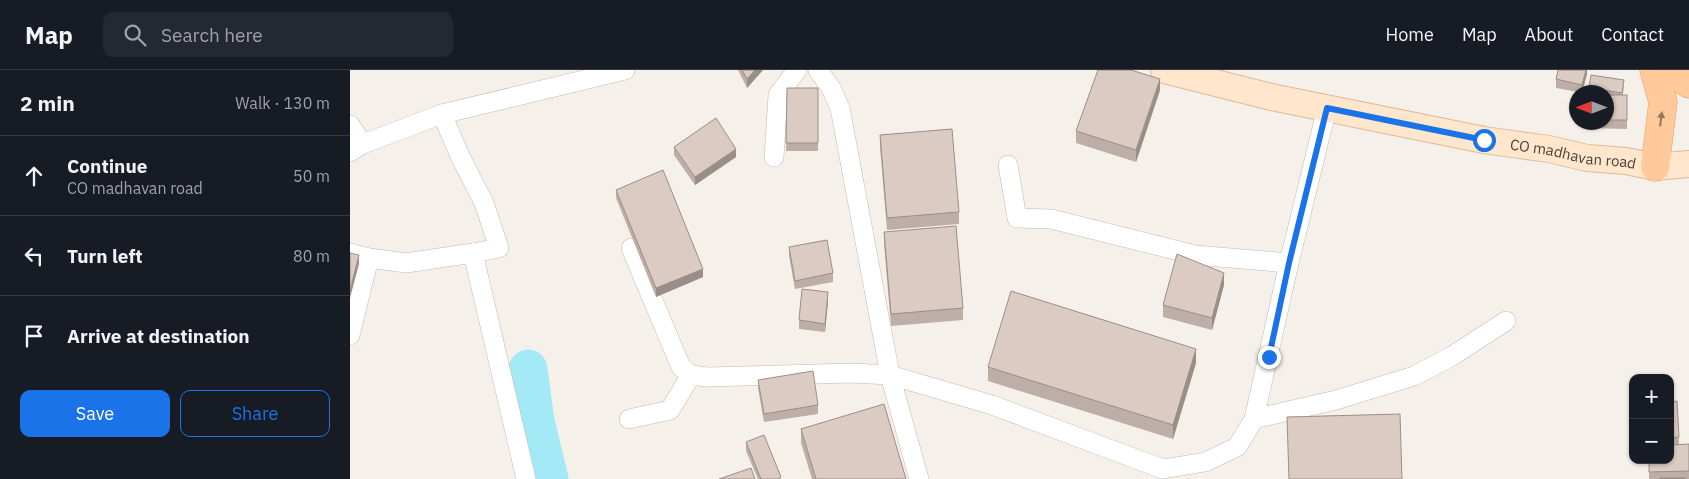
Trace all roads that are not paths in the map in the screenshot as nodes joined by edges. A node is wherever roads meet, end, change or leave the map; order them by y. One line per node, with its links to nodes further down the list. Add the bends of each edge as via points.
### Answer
1 (796, 70): 12 (street, via 778,95)
2 (818, 70): 24 (street, via 840,108)
3 (1164, 70): 8 (street, CO madhavan road)
4 (1654, 70): 15 (main road, one-way to 4, via 1662,102)
5 (1670, 70): 7 (main road)
6 (613, 72): 9 (street)
7 (1689, 84)
8 (1327, 108): 15 (street, CO madhavan road, via 1484,140); 20 (street)
9 (442, 114): 11 (street); 18 (street, via 484,203 499,248)
10 (350, 125): 11 (street)
11 (356, 148)
12 (774, 157)
13 (1689, 164): 15 (street, CO madhavan road)
14 (1008, 165): 20 (street, via 1017,218 1051,219 1195,256)
15 (1655, 167)
16 (632, 248): 23 (street, via 681,367)
17 (350, 253): 19 (street)
18 (473, 253): 19 (street, via 406,263); 28 (street)
19 (368, 258): 22 (street)
20 (1289, 263): 25 (street)
21 (1506, 321): 25 (street, via 1414,376 1336,400)
22 (350, 335)
23 (691, 375): 24 (street); 26 (street, via 670,410)
24 (890, 375): 27 (street, via 992,405); 29 (street)
25 (1254, 419): 27 (street, via 1237,447 1206,462)
26 (629, 420)
27 (1158, 474)
28 (526, 479)
29 (919, 479)

